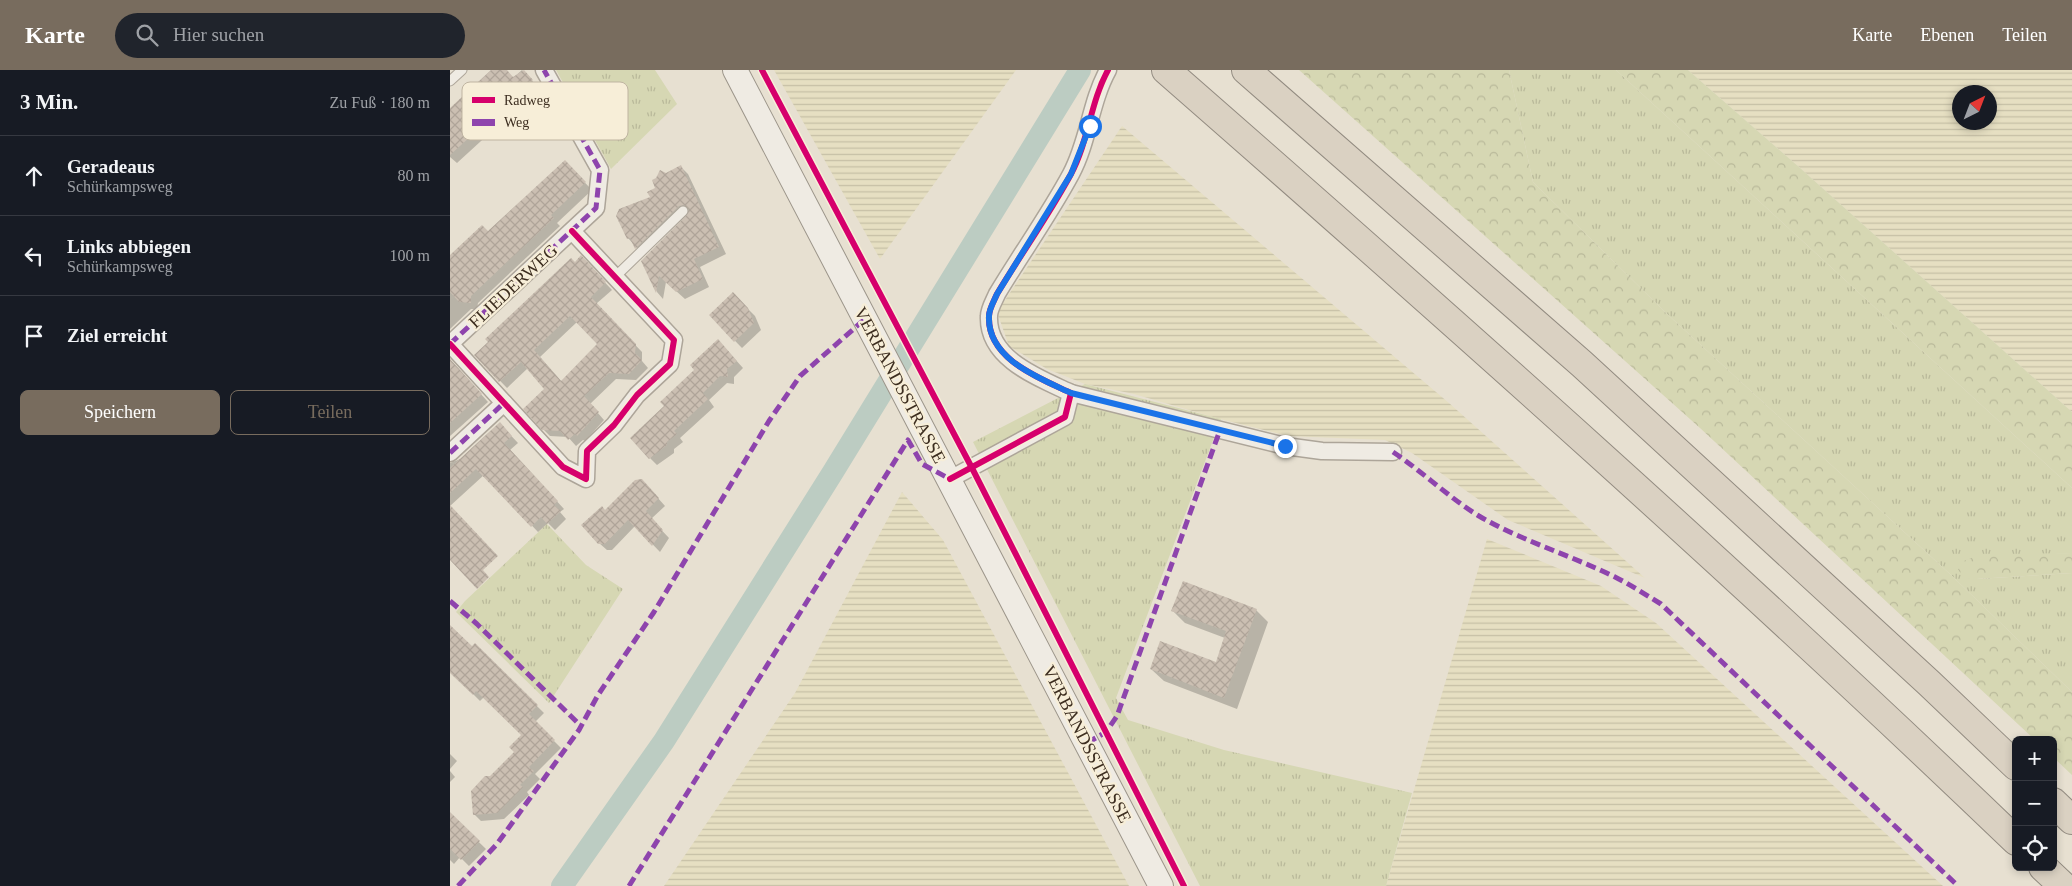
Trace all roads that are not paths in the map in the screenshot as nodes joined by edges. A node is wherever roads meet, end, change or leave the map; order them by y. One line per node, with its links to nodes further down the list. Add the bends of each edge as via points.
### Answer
1 (462, 70): 7 (lane)
2 (544, 70): 8 (street, FLIEDERWEG)
3 (735, 70): 18 (main road, VERBANDSSTRASSE)
4 (1108, 70): 14 (street, via 1096,93 1090,126 1071,174 997,294 989,315 992,336 1003,354 1038,378)
5 (1166, 70): 22 (highway, via 1544,404 1884,715)
6 (1246, 70): 19 (highway, via 1582,364)
7 (450, 81)
8 (551, 82)
9 (583, 140): 11 (street, FLIEDERWEG, via 600,170 596,208)
10 (683, 211): 12 (lane)
11 (572, 231): 12 (street); 13 (street, FLIEDERWEG)
12 (615, 276): 15 (street, via 674,340 670,364 587,451 586,479 563,467)
13 (450, 344): 15 (street)
14 (1071, 393): 16 (street, via 1285,446 1322,451); 18 (street, via 1065,417)
15 (504, 402): 17 (street)
16 (1393, 452)
17 (450, 453)
18 (950, 479): 24 (main road, VERBANDSSTRASSE)
19 (2012, 762)
20 (2057, 806): 21 (highway)
21 (2072, 820)
22 (2012, 837)
23 (2047, 871): 25 (highway)
24 (1161, 886)
25 (2063, 886)

